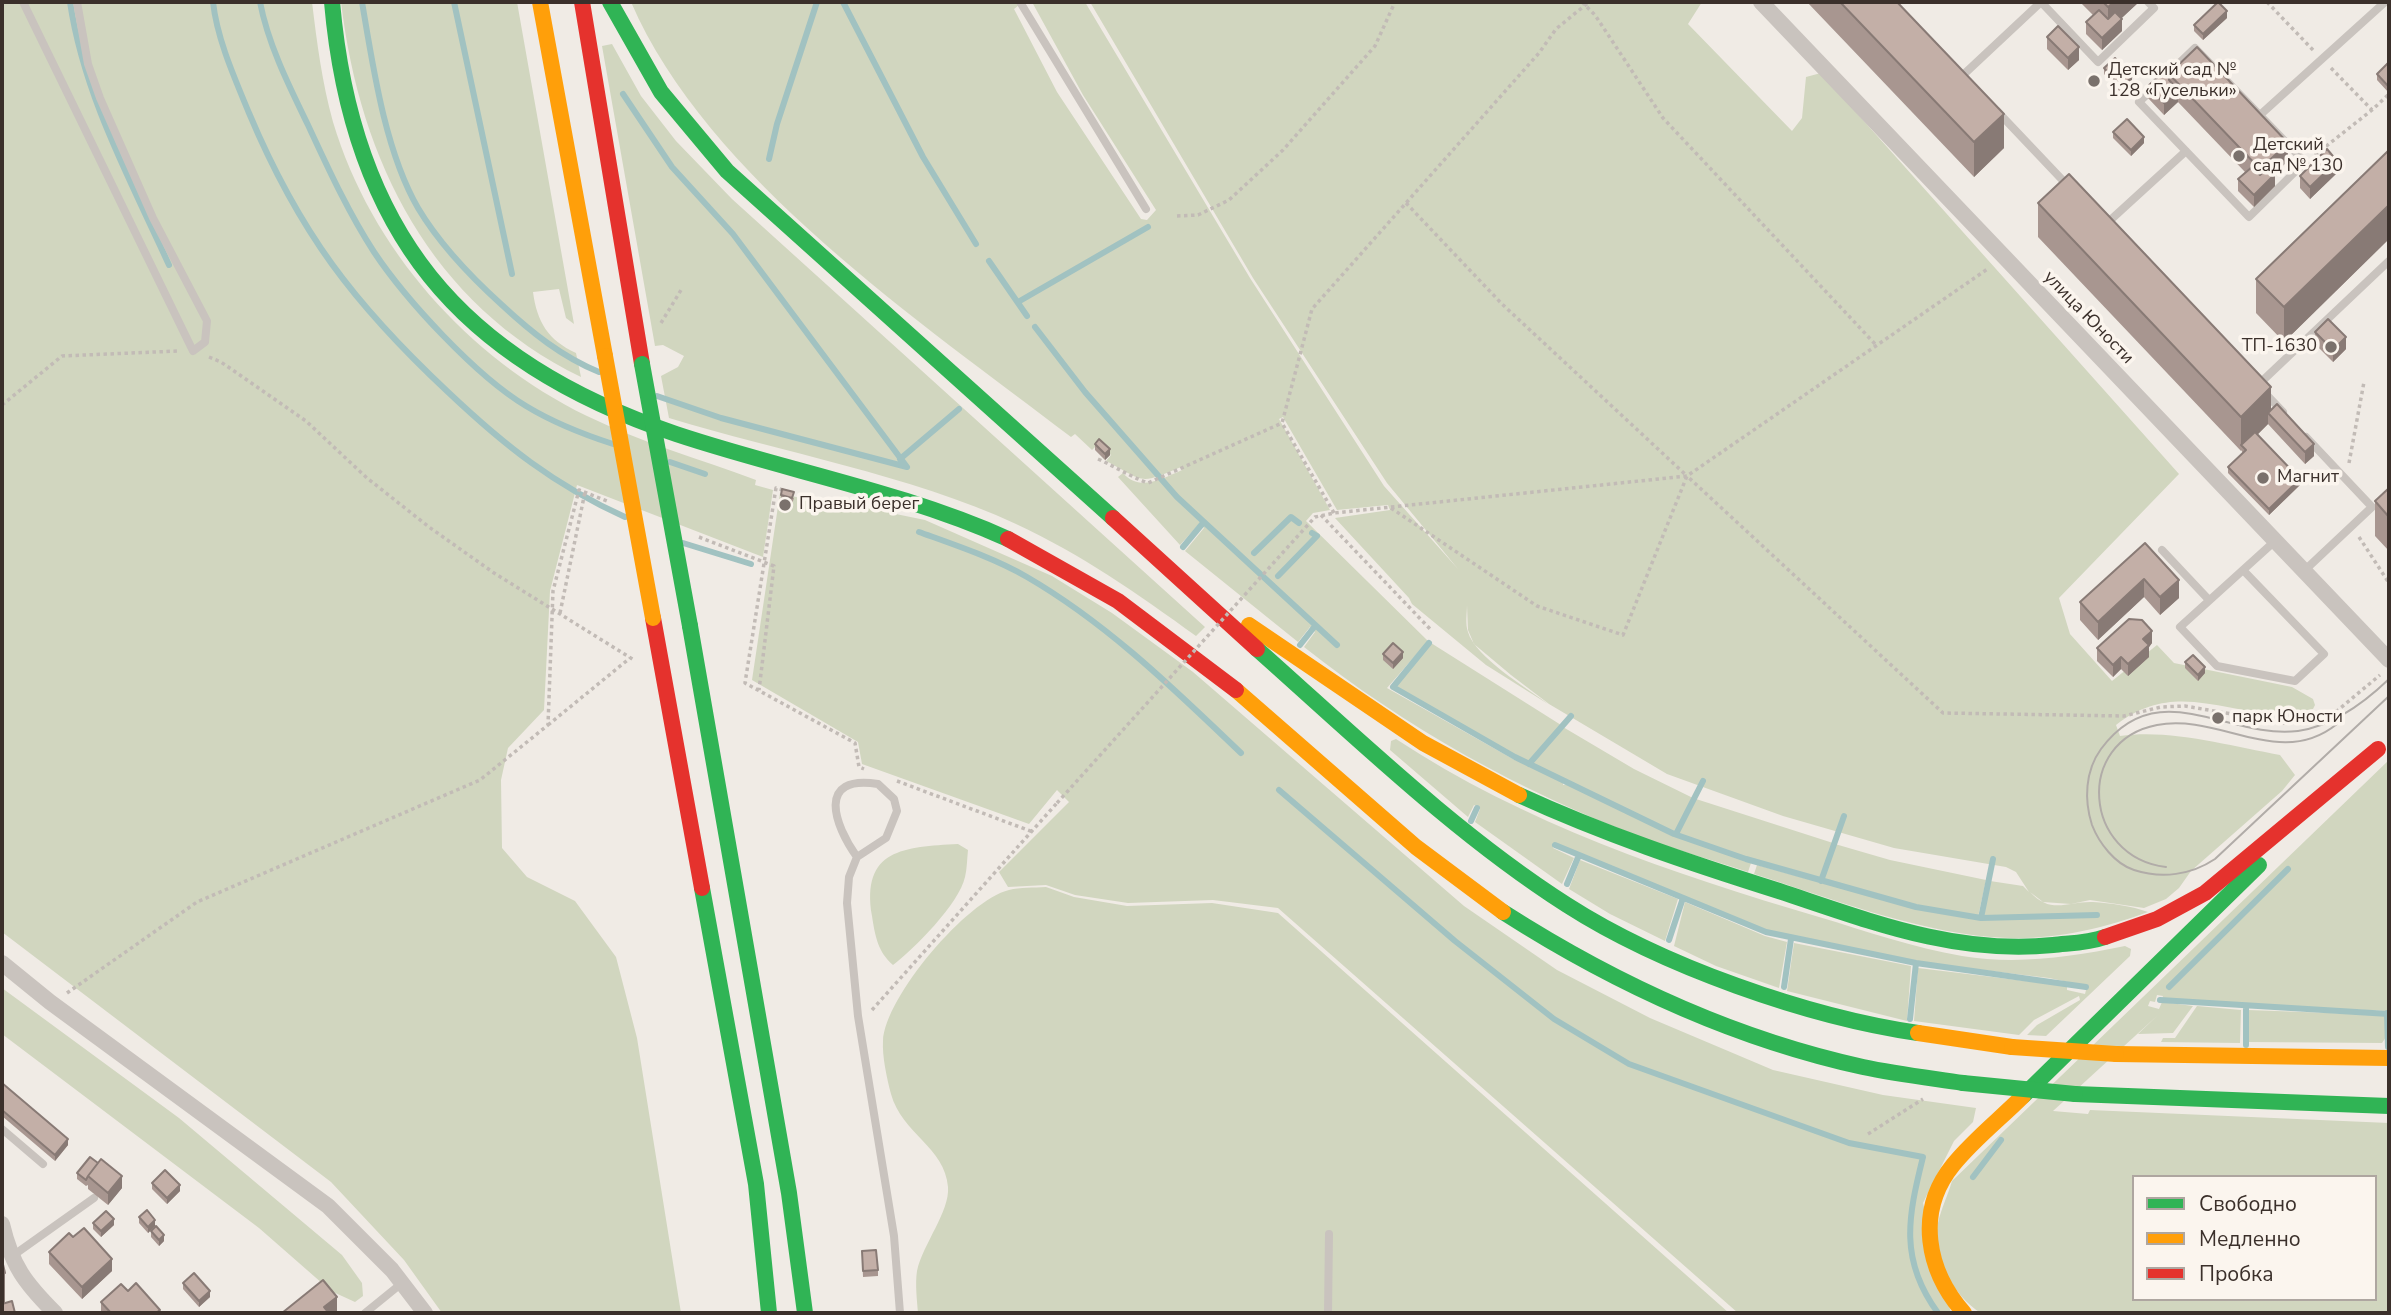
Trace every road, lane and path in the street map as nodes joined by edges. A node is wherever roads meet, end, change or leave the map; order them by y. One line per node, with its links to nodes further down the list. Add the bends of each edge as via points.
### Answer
1 (23, 2): 35 (lane)
2 (76, 2): 35 (lane, via 100,98 153,218 207,321 205,342)
3 (332, 2): 76 (main road, bridge, via 333,39 345,100 368,170 396,228 470,320 525,365 568,390 668,431 868,486 950,514 1091,583 1179,643 1455,878 1573,956 1732,1027 1855,1065 1963,1083 2076,1094)
4 (540, 2): 88 (main road, bridge, via 756,1184)
5 (582, 2): 89 (main road, bridge, via 789,1193)
6 (610, 2): 57 (main road, via 646,72 688,129 727,171)
7 (1020, 2): 25 (lane)
8 (1395, 2): 26 (path, via 1375,46 1283,150 1229,200 1198,215)
9 (1761, 2): 30 (street, улица Юности)
10 (2041, 2): 11 (lane, via 2098,62 2154,8); 16 (lane, via 1960,72)
11 (2148, 2)
12 (2267, 2): 15 (path)
13 (2385, 2): 15 (lane)
14 (1586, 3): 24 (path, via 1556,29); 34 (path, via 1663,118)
15 (2323, 60): 19 (path); 20 (lane)
16 (1971, 85)
17 (2389, 94): 19 (path)
18 (1989, 103): 23 (lane)
19 (2372, 110): 22 (path)
20 (2260, 115): 21 (lane, via 2195,48 2139,102); 22 (lane)
21 (2186, 151): 22 (lane, via 2249,217); 28 (lane)
22 (2305, 163)
23 (2078, 197)
24 (1406, 203): 39 (path, via 1312,309); 43 (path, via 1502,304)
25 (1146, 209)
26 (1178, 216)
27 (2096, 216): 28 (lane)
28 (2105, 225): 29 (lane)
29 (2115, 235)
30 (2003, 258): 34 (path); 52 (street, улица Юности)
31 (2389, 261): 37 (lane)
32 (681, 290): 33 (path)
33 (657, 330)
34 (1876, 345): 43 (path)
35 (192, 351): 38 (path, via 62,356); 59 (path, via 221,362 306,421 429,527)
36 (2249, 376): 37 (lane)
37 (2259, 386): 40 (lane)
38 (2, 405)
39 (1282, 423): 42 (path, via 1152,481 1129,478); 50 (path)
40 (2294, 423)
41 (2302, 432): 49 (lane)
42 (1098, 459)
43 (1687, 476): 48 (path); 48 (path, via 1623,635 1537,606); 63 (path, via 1943,713 2124,716 2185,706 2284,723 2337,711)
44 (579, 490): 59 (path, via 553,591)
45 (791, 492): 54 (path, via 776,488)
46 (585, 493): 60 (path)
47 (2381, 499): 49 (lane)
48 (1390, 507): 50 (path)
49 (2372, 508): 56 (lane)
50 (1334, 513): 51 (path)
51 (1321, 515): 61 (path); 69 (path, bridge)
52 (2275, 541): 55 (lane); 56 (street, улица Юности)
53 (2162, 550): 58 (lane)
54 (765, 562): 64 (path, via 774,566); 64 (path, via 745,683)
55 (2242, 570): 58 (lane); 58 (lane, via 2324,654 2295,681 2217,666 2180,627)
56 (2304, 571): 62 (street, улица Юности)
57 (1179, 578): 66 (main road, via 1423,743 1496,784 1587,826 1915,935 1987,948 2092,941 2157,919 2205,893); 74 (main road, bridge, via 1384,763 1567,905 1716,977 1862,1025 2012,1047 2116,1054)
58 (2209, 600)
59 (554, 610): 60 (path); 65 (path)
60 (560, 614): 65 (path, via 632,659)
61 (1431, 630)
62 (2389, 660)
63 (2389, 666)
64 (759, 690): 67 (path, via 855,743 859,767)
65 (548, 725): 72 (path, via 480,780 197,902)
66 (2384, 743): 92 (main road, via 1953,1165 1934,1197 1928,1243 1942,1287)
67 (872, 771)
68 (896, 781): 69 (path)
69 (1033, 832): 73 (path)
70 (857, 857): 70 (lane, via 886,838 897,811 894,799 878,783 850,783 840,791 834,806 837,822); 90 (lane, via 849,877 849,936 894,1236)
71 (2, 963): 72 (street)
72 (50, 1002): 84 (street, via 328,1206)
73 (871, 1010)
74 (2389, 1058)
75 (1923, 1099): 78 (path)
76 (2389, 1105)
77 (2, 1129): 79 (lane)
78 (1868, 1134)
79 (43, 1164)
80 (94, 1198): 83 (lane)
81 (2, 1224): 83 (street)
82 (1329, 1234): 91 (lane)
83 (11, 1257): 85 (street, via 22,1279)
84 (402, 1283): 86 (lane); 87 (street)
85 (54, 1313)
86 (365, 1313)
87 (425, 1313)
88 (769, 1313)
89 (805, 1313)
90 (900, 1313)
91 (1328, 1313)
92 (1964, 1313)

